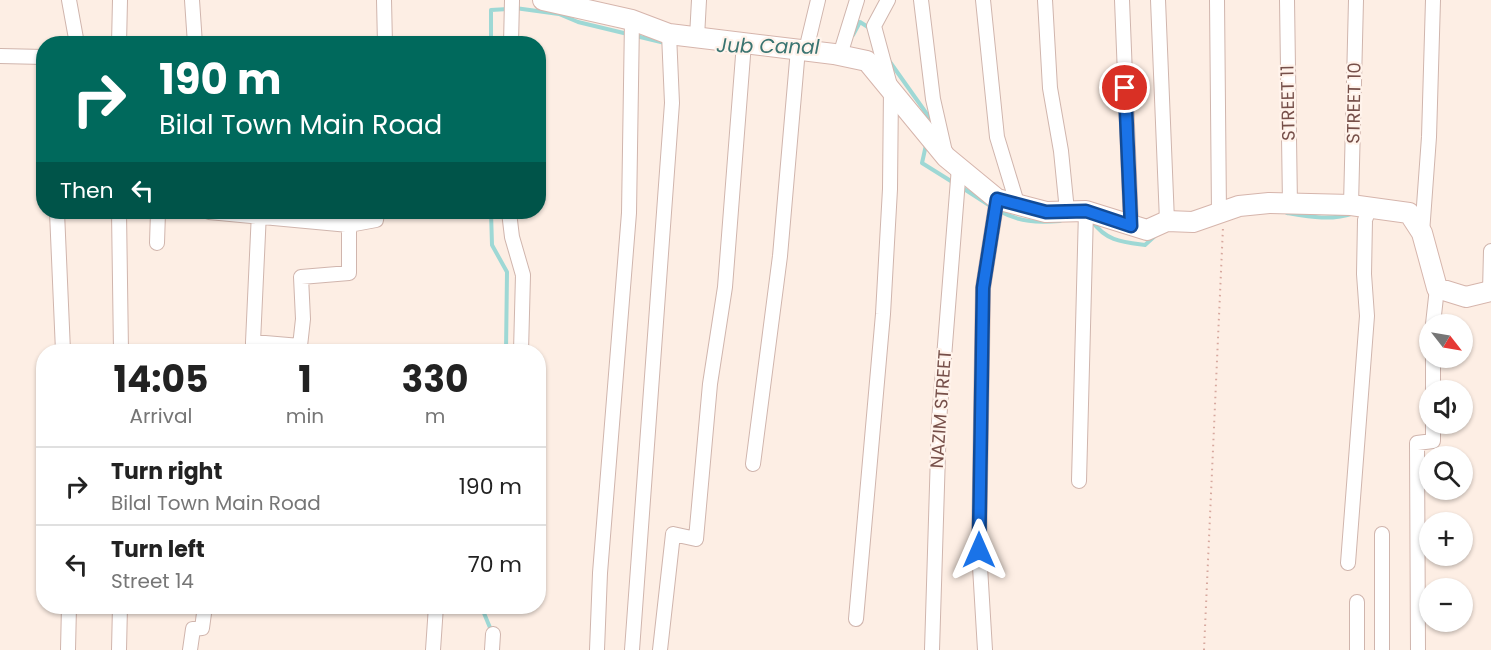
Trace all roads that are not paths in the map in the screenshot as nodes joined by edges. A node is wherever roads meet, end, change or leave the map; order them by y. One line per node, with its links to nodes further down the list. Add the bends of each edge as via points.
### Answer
1 (69, 0): 23 (street)
2 (120, 0): 24 (street)
3 (192, 0): 25 (street)
4 (384, 0): 26 (street)
5 (512, 0): 27 (street)
6 (543, 0): 20 (street)
7 (699, 0): 28 (street)
8 (818, 0): 30 (street)
9 (857, 0): 31 (street)
10 (888, 0): 34 (street, via 874,26)
11 (921, 0): 35 (street, NAZIM STREET, via 933,99)
12 (983, 0): 37 (street, via 997,137)
13 (1045, 0): 40 (street, via 1050,88)
14 (1122, 0): 51 (street)
15 (1158, 0): 49 (street)
16 (1217, 0): 41 (street)
17 (1287, 0): 38 (street, STREET 11)
18 (1356, 0): 39 (street, STREET 10)
19 (1433, 0): 52 (street)
20 (592, 5): 21 (street)
21 (632, 20): 22 (street); 80 (street, via 629,213)
22 (669, 34): 28 (street); 81 (street, via 672,104)
23 (76, 36)
24 (119, 36)
25 (194, 36)
26 (385, 36)
27 (511, 36)
28 (697, 37): 29 (street)
29 (744, 43): 30 (street); 82 (street, via 724,287 710,384 696,539 673,534)
30 (802, 50): 31 (street); 64 (street)
31 (840, 55): 34 (street, via 867,61)
32 (0, 56): 33 (street)
33 (36, 57)
34 (891, 89): 35 (street); 73 (street, via 884,314)
35 (953, 162): 36 (street); 83 (street, NAZIM STREET)
36 (997, 199): 37 (street); 84 (street, via 983,288 981,345 979,550)
37 (1017, 203): 40 (street, via 1046,212)
38 (1290, 205): 39 (street); 41 (street, via 1239,206)
39 (1361, 206): 52 (street, via 1409,213); 67 (street, STREET 10, via 1365,220 1367,316)
40 (1077, 211): 51 (street); 65 (street)
41 (1221, 212): 49 (street, via 1193,222)
42 (57, 219): 58 (street)
43 (119, 219): 59 (street)
44 (158, 219): 53 (street)
45 (258, 219): 60 (street)
46 (299, 219): 50 (street)
47 (376, 219): 50 (street)
48 (511, 219): 62 (street, via 523,274)
49 (1167, 221): 51 (street, via 1147,230)
50 (349, 225): 61 (street, via 349,273 301,277)
51 (1131, 226)
52 (1422, 233): 55 (street)
53 (157, 243)
54 (1491, 251): 56 (street)
55 (1437, 288): 56 (street, via 1466,297); 57 (street)
56 (1490, 291)
57 (1434, 314)
58 (63, 344)
59 (121, 344)
60 (254, 344)
61 (300, 344)
62 (521, 344)
63 (1433, 434): 87 (street, via 1433,441 1417,443)
64 (753, 464)
65 (1079, 482)
66 (1382, 534): 86 (street)
67 (1348, 563)
68 (1357, 602): 85 (street)
69 (69, 614): 75 (street)
70 (120, 614): 76 (street)
71 (204, 614): 77 (street, via 202,628 193,629)
72 (435, 614): 78 (street)
73 (856, 619)
74 (493, 634): 79 (street)
75 (68, 650)
76 (119, 650)
77 (190, 650)
78 (433, 650)
79 (492, 650)
80 (597, 650)
81 (632, 650)
82 (660, 650)
83 (932, 650)
84 (985, 650)
85 (1357, 650)
86 (1382, 650)
87 (1418, 650)

